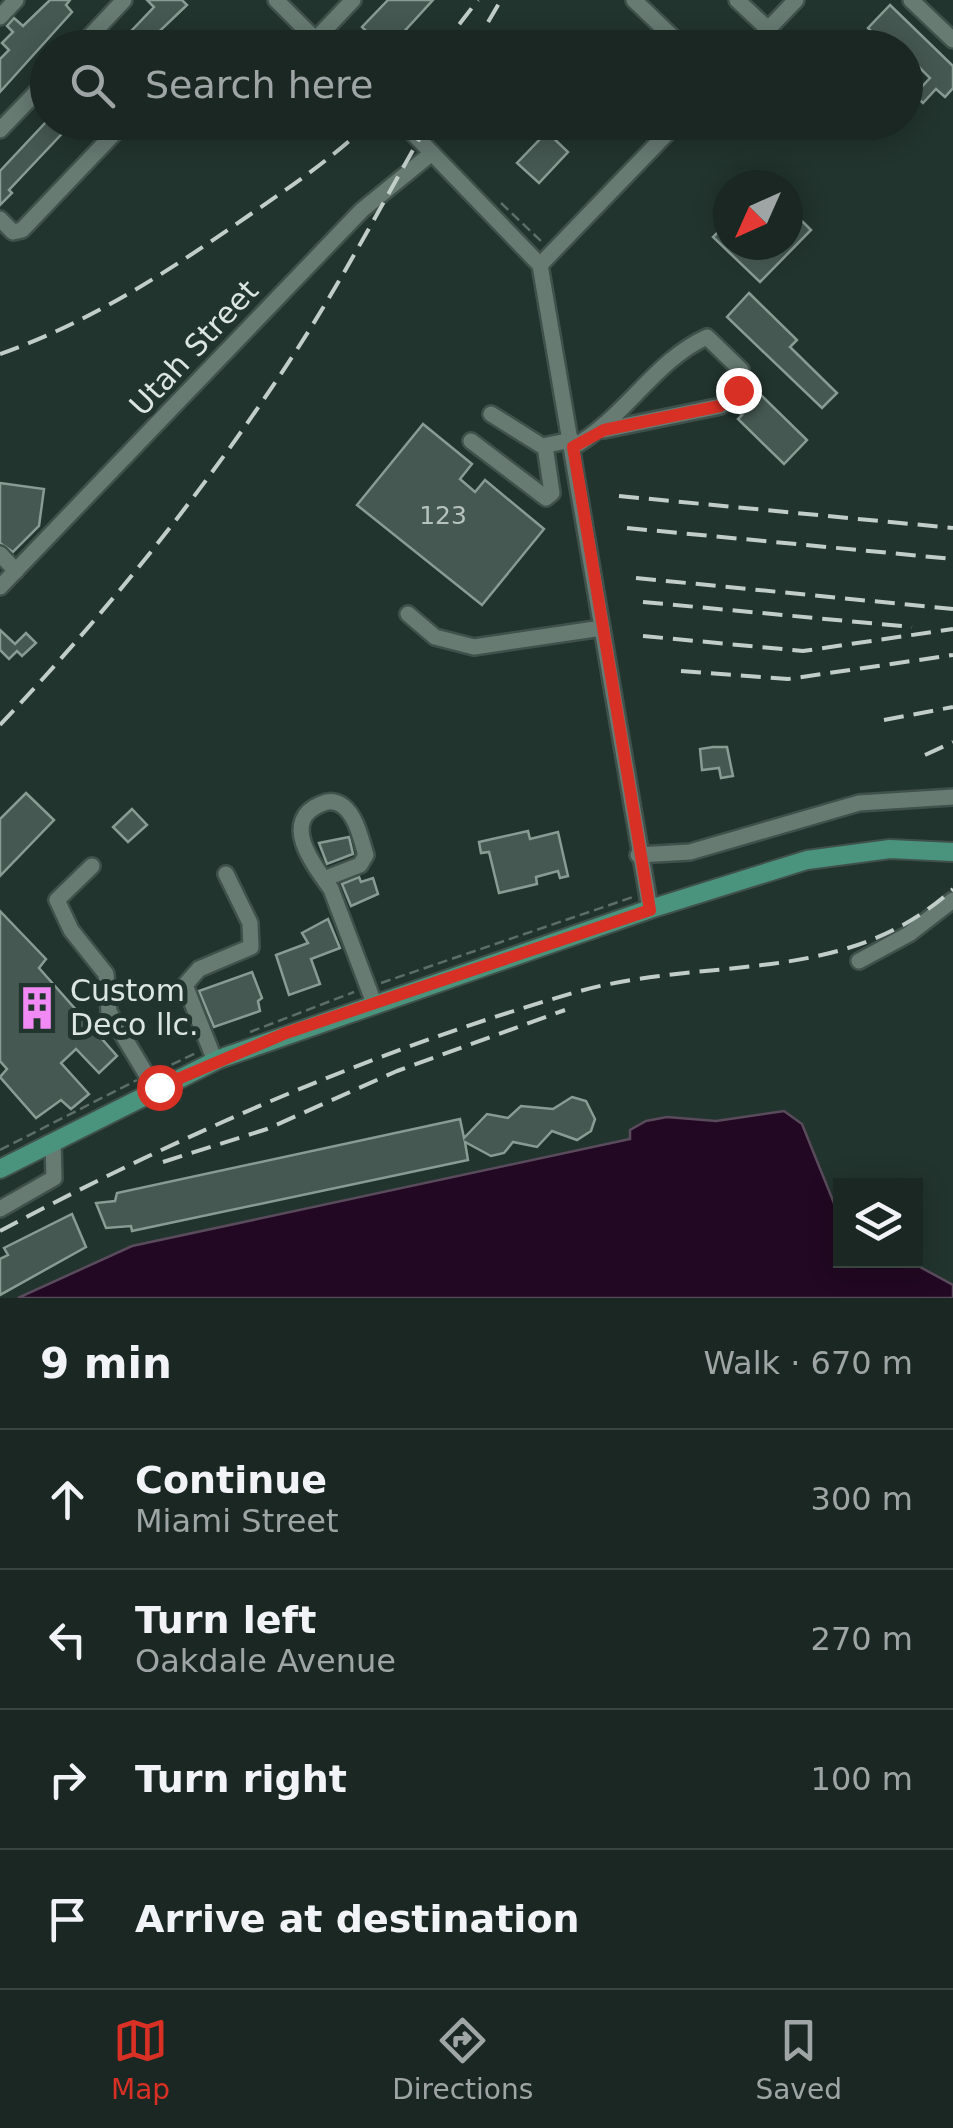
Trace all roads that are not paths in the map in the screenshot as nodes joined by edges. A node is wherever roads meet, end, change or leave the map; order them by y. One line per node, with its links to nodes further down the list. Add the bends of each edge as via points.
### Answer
1 (16, 0): 9 (street)
2 (124, 0): 11 (street)
3 (276, 0): 12 (street)
4 (354, 0): 13 (street)
5 (634, 0): 14 (street)
6 (737, 0): 10 (street)
7 (796, 0): 10 (street)
8 (911, 0): 15 (street)
9 (0, 17)
10 (768, 29)
11 (95, 30)
12 (307, 30)
13 (330, 30)
14 (665, 30)
15 (953, 40)
16 (30, 99): 17 (street)
17 (0, 130)
18 (108, 140): 22 (street, via 22,230 13,232)
19 (420, 140): 21 (street)
20 (661, 140): 23 (street)
21 (432, 152): 23 (street); 30 (street, Utah Street, via 362,210)
22 (0, 219)
23 (540, 265): 27 (street)
24 (491, 414): 28 (street)
25 (604, 430): 25 (street, via 686,346 707,337 741,370 738,390 720,406); 27 (street)
26 (471, 441): 28 (street, via 546,498 552,493)
27 (572, 444): 28 (street); 33 (street)
28 (545, 446)
29 (0, 554): 30 (street)
30 (16, 571): 31 (street, Utah Street)
31 (0, 588)
32 (408, 614): 33 (street, via 435,637 474,646)
33 (602, 628): 36 (street)
34 (953, 797): 36 (street, via 859,803 690,852)
35 (953, 852): 41 (main road, via 860,850 807,860)
36 (638, 856): 41 (street)
37 (92, 866): 45 (street, via 57,900 106,974 109,1012)
38 (226, 874): 44 (street, via 250,923 251,948 199,969 185,985)
39 (324, 879): 39 (street, via 301,837 310,810 326,801 352,815 366,855); 43 (street)
40 (953, 900): 42 (street)
41 (650, 910): 43 (main road)
42 (859, 961)
43 (374, 1004): 44 (main road)
44 (215, 1061): 45 (main road)
45 (155, 1089): 46 (main road)
46 (52, 1142): 47 (main road); 48 (street, via 54,1178)
47 (0, 1168)
48 (0, 1209)

